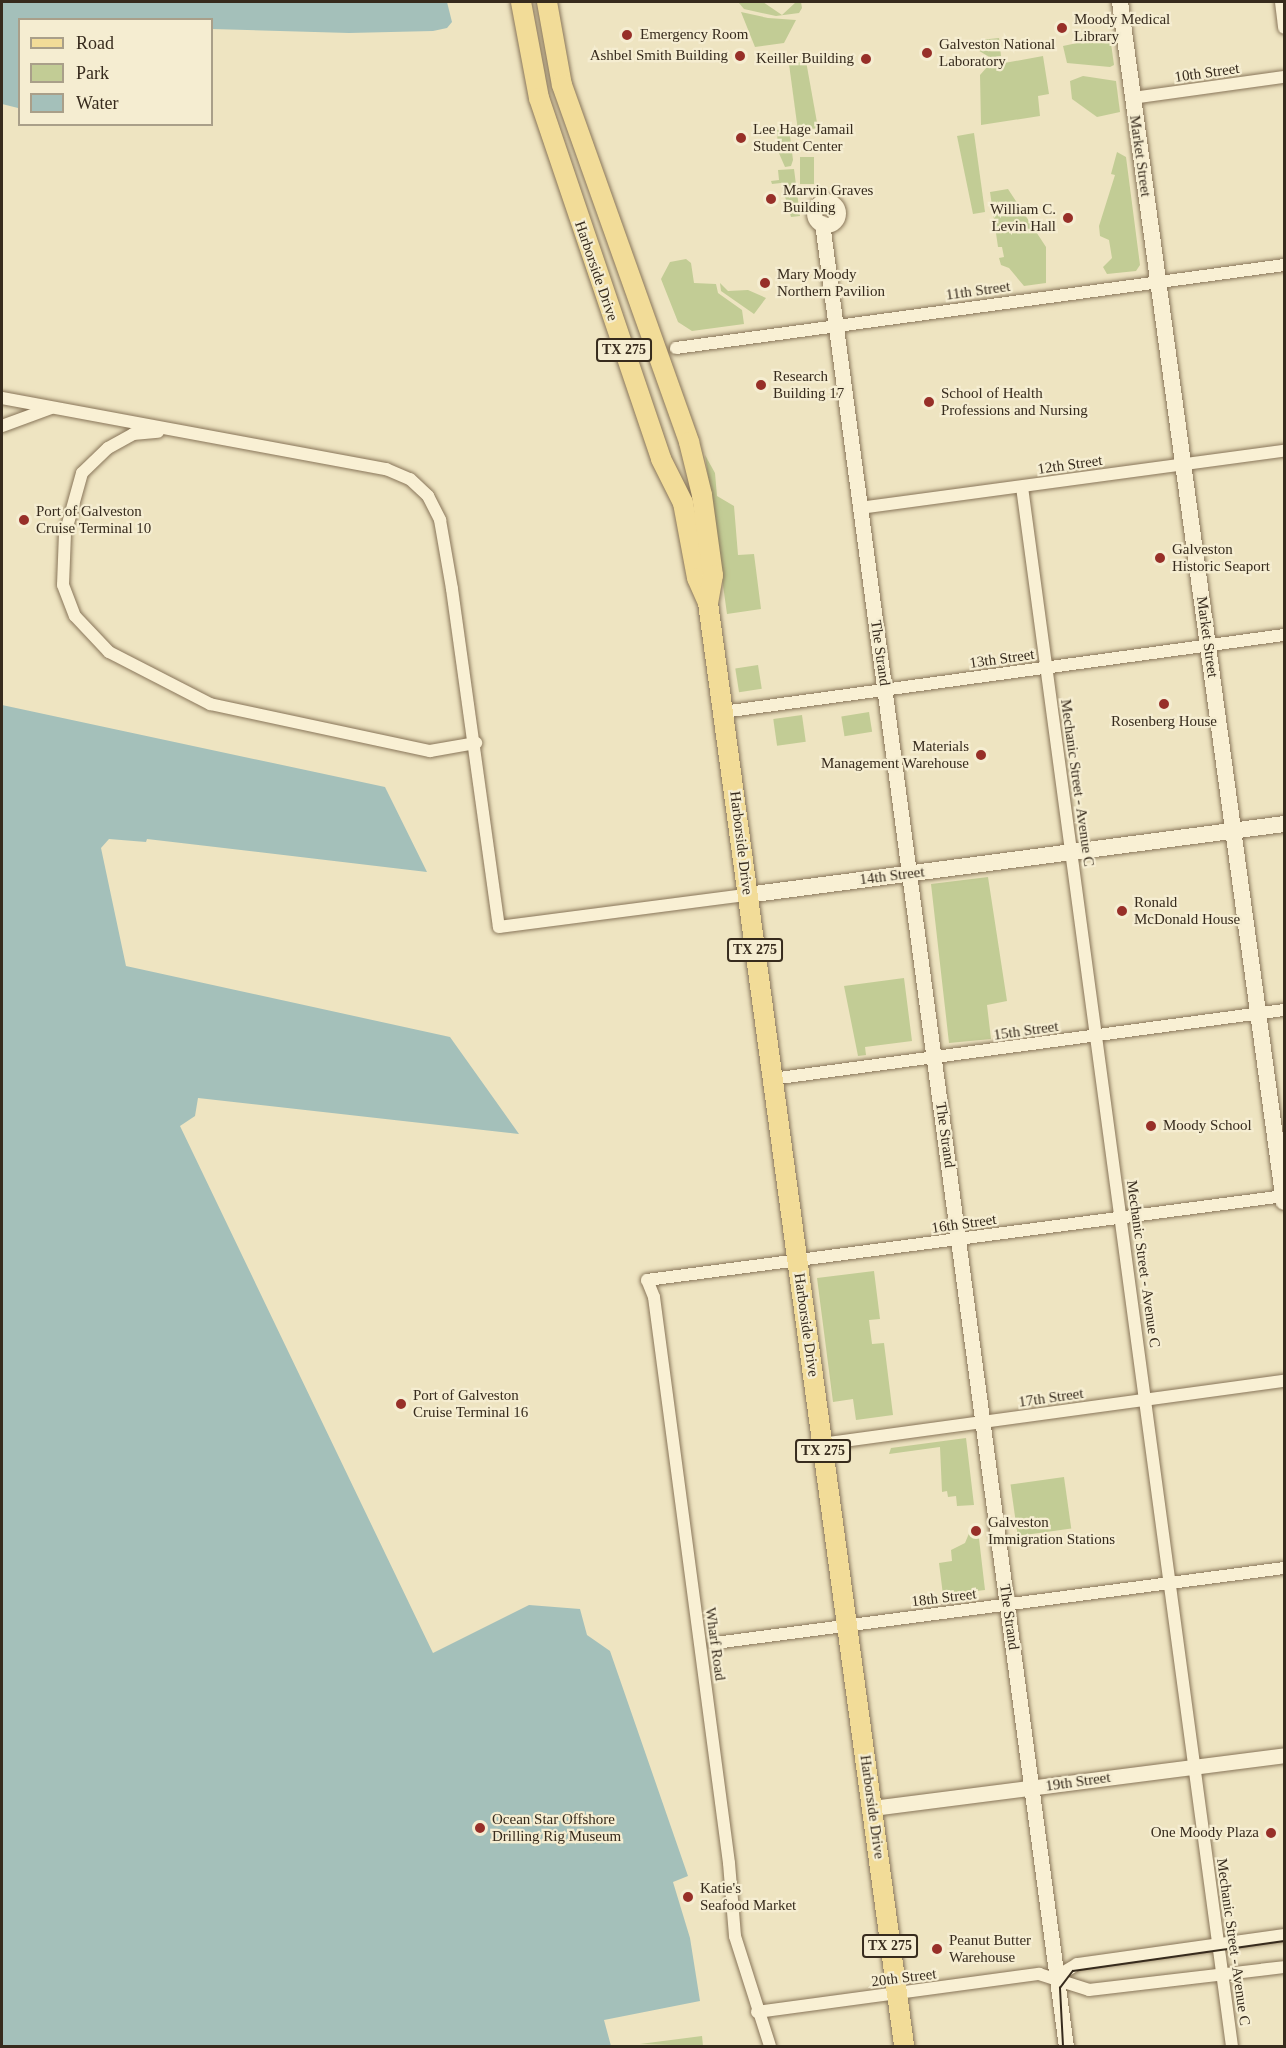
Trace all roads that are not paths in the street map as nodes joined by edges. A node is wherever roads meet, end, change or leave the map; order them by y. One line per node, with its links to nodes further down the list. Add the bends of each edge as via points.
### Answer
1 (521, 2): 8 (main road, Harborside Drive / TX 275)
2 (546, 2): 7 (main road, Harborside Drive / TX 275)
3 (1120, 2): 9 (main road, Market Street)
4 (1281, 2): 5 (street)
5 (1284, 28)
6 (1284, 77): 9 (street, 10th Street)
7 (562, 85): 8 (main road); 10 (main road, Harborside Drive / TX 275)
8 (539, 96): 11 (main road, Harborside Drive / TX 275)
9 (1132, 98): 14 (main road, Market Street)
10 (609, 212): 11 (main road); 25 (main road, Harborside Drive / TX 275, via 689,442 702,495 713,575)
11 (578, 221): 25 (main road, Harborside Drive / TX 275, via 661,459 683,503 697,578)
12 (822, 224): 15 (street, The Strand)
13 (1284, 265): 14 (street, 11th Street)
14 (1157, 282): 15 (street, 11th Street); 22 (main road, Market Street)
15 (836, 325): 16 (street, 11th Street); 24 (street, The Strand)
16 (676, 348)
17 (2, 398): 18 (street)
18 (51, 408): 19 (street); 20 (street)
19 (2, 426)
20 (177, 431): 31 (street, via 386,469 410,478 428,496 440,520); 31 (street, via 134,434 108,448 82,473 66,530 63,585 75,616 109,652 210,704 430,751)
21 (1284, 451): 22 (street, 12th Street)
22 (1184, 465): 23 (street, 12th Street); 27 (main road, Market Street)
23 (1022, 487): 24 (street, 12th Street); 28 (street, Mechanic Street - Avenue C)
24 (860, 508): 29 (street, The Strand)
25 (708, 603): 30 (main road, Harborside Drive / TX 275)
26 (1284, 635): 27 (street, 13th Street)
27 (1209, 645): 28 (street, 13th Street); 33 (main road, Market Street)
28 (1046, 668): 29 (street, 13th Street); 34 (street, Mechanic Street - Avenue C)
29 (885, 690): 30 (street, 13th Street); 35 (street, The Strand)
30 (723, 712): 36 (main road, Harborside Drive / TX 275)
31 (476, 743): 36 (street, 14th Street, via 500,927)
32 (1284, 824): 33 (main road, 14th Street)
33 (1234, 831): 34 (main road, 14th Street); 38 (main road, Market Street)
34 (1071, 853): 35 (main road, 14th Street); 39 (street, Mechanic Street - Avenue C)
35 (910, 874): 36 (main road, 14th Street); 40 (street, The Strand)
36 (747, 895): 41 (main road, Harborside Drive / TX 275)
37 (1284, 1010): 38 (street, 15th Street)
38 (1259, 1014): 39 (street, 15th Street); 42 (main road, Market Street)
39 (1096, 1036): 40 (street, 15th Street); 43 (street, Mechanic Street - Avenue C)
40 (934, 1058): 41 (street, 15th Street); 44 (street, The Strand)
41 (772, 1079): 45 (main road, Harborside Drive / TX 275)
42 (1284, 1198): 43 (street, 16th Street)
43 (1122, 1218): 44 (street, 16th Street); 48 (street, Mechanic Street - Avenue C)
44 (959, 1239): 45 (street, 16th Street); 49 (street, The Strand)
45 (797, 1260): 46 (street, 16th Street); 50 (main road, Harborside Drive / TX 275)
46 (646, 1280): 66 (street, Wharf Road, via 654,1297 729,1863 735,1936)
47 (1284, 1381): 48 (street, 17th Street)
48 (1146, 1400): 49 (street, 17th Street); 52 (street, Mechanic Street - Avenue C)
49 (983, 1422): 50 (street, 17th Street); 53 (street, The Strand)
50 (822, 1444): 54 (main road, Harborside Drive / TX 275)
51 (1284, 1568): 52 (street, 18th Street)
52 (1170, 1583): 53 (street, 18th Street); 57 (street, Mechanic Street - Avenue C)
53 (1008, 1605): 54 (street, 18th Street); 58 (street, The Strand)
54 (846, 1626): 55 (street, 18th Street); 59 (main road, Harborside Drive / TX 275)
55 (715, 1643)
56 (1284, 1755): 57 (street, 19th Street)
57 (1194, 1766): 58 (street, 19th Street); 61 (street, Mechanic Street - Avenue C)
58 (1032, 1789): 59 (street, 19th Street); 64 (street, The Strand)
59 (872, 1808): 65 (main road, Harborside Drive / TX 275)
60 (1284, 1935): 61 (street, 20th Street)
61 (1218, 1944): 63 (street, Mechanic Street - Avenue C); 64 (street, 20th Street, via 1077,1964)
62 (1284, 1967): 63 (street, 20th Street)
63 (1222, 1975): 64 (street, 20th Street, via 1089,1990); 70 (street, Mechanic Street - Avenue C)
64 (1054, 1977): 65 (street, 20th Street, via 1039,1974); 69 (street, The Strand)
65 (897, 1994): 66 (street, 20th Street); 68 (main road, Harborside Drive / TX 275)
66 (757, 2012): 67 (street, Wharf Road)
67 (770, 2046)
68 (904, 2046)
69 (1066, 2046)
70 (1232, 2046)

